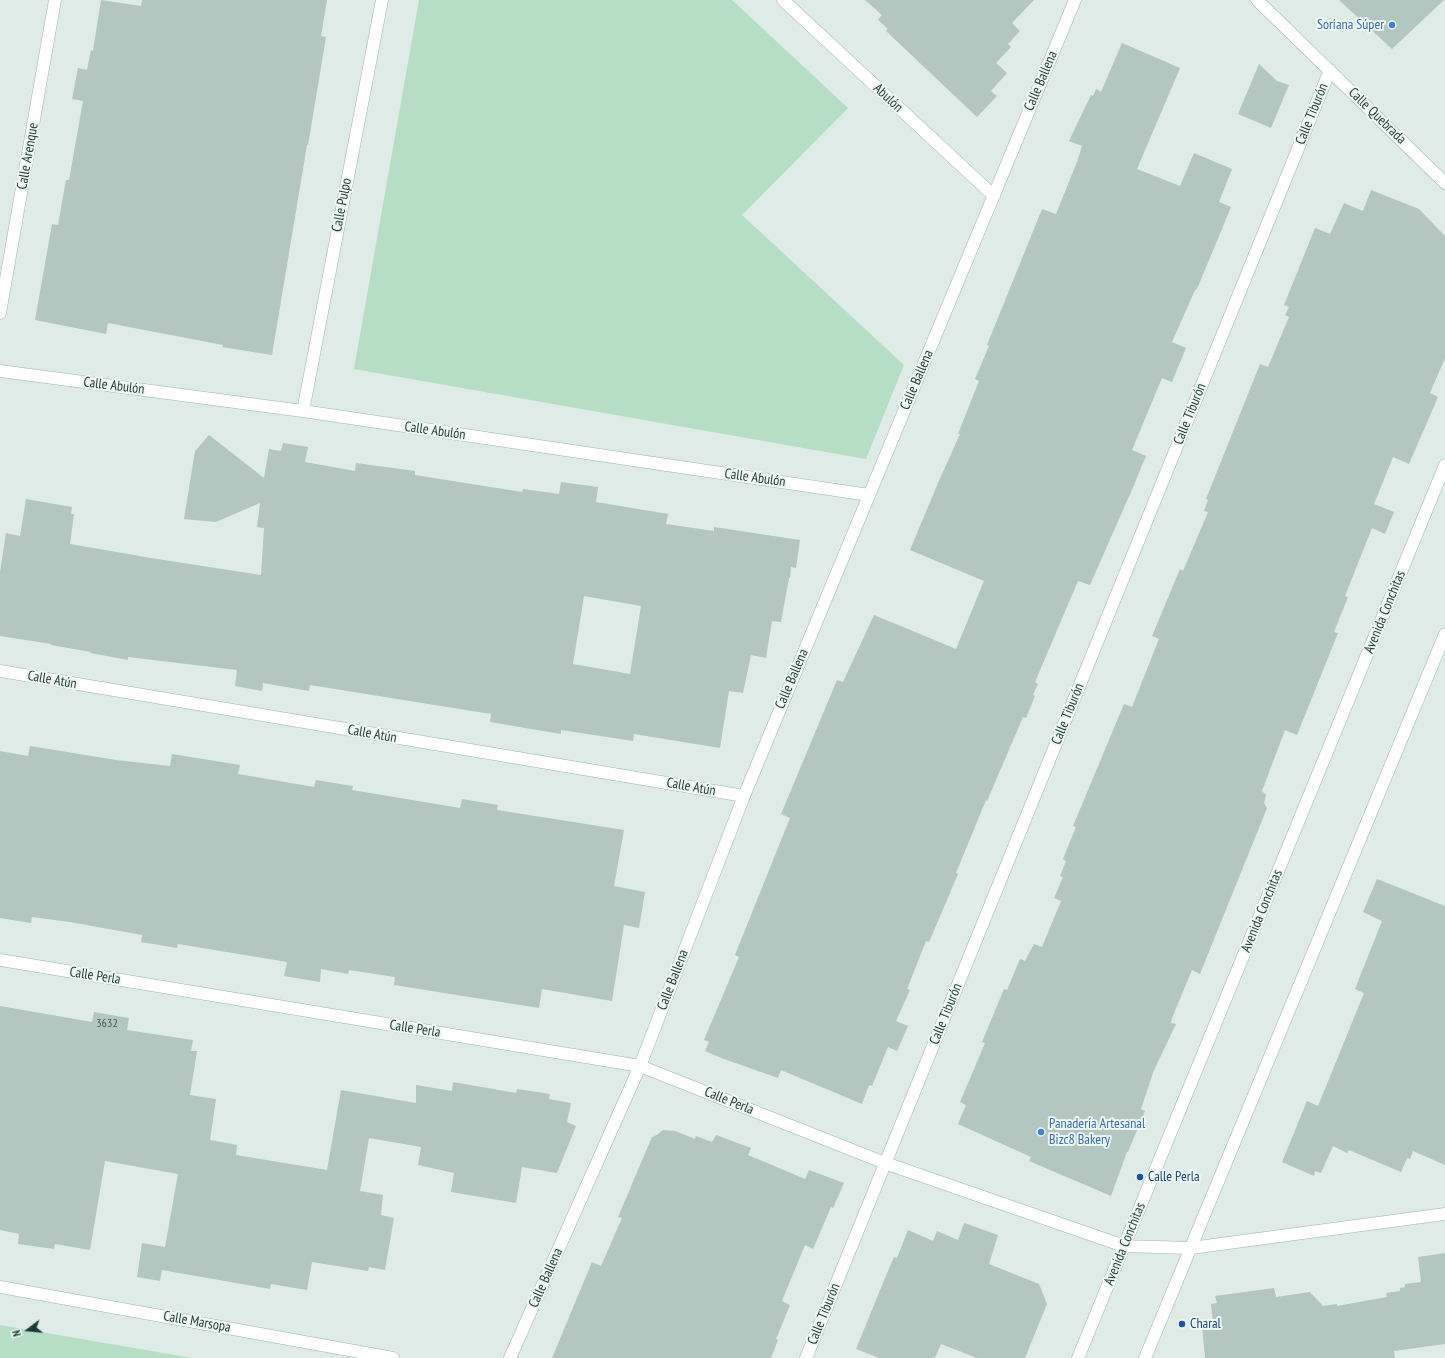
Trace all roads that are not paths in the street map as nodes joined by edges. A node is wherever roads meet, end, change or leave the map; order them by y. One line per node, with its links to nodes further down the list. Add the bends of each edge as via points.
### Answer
1 (55, 0): 9 (street, Calle Arenque)
2 (382, 0): 11 (street, Calle Pulpo)
3 (782, 0): 8 (street, Abulón)
4 (1075, 0): 8 (street, Calle Ballena)
5 (1257, 0): 6 (street, Calle Quebrada)
6 (1330, 70): 7 (street, Calle Quebrada); 19 (street, Calle Tiburón)
7 (1445, 183)
8 (994, 196): 13 (street, Calle Ballena)
9 (0, 313)
10 (0, 371): 11 (street, Calle Abulón)
11 (303, 411): 13 (street, Calle Abulón)
12 (1445, 465): 21 (street, Avenida Conchitas)
13 (869, 495): 16 (street, Calle Ballena)
14 (1445, 634): 22 (street)
15 (0, 671): 16 (street, Calle Atún)
16 (744, 796): 18 (street, Calle Ballena)
17 (0, 960): 18 (street, Calle Perla)
18 (640, 1066): 19 (street, Calle Perla); 25 (street, Calle Ballena)
19 (885, 1163): 21 (street, Calle Perla); 26 (street, Calle Tiburón)
20 (1445, 1214): 22 (street, Calle Perla)
21 (1124, 1246): 22 (street, Calle Perla); 27 (street, Avenida Conchitas)
22 (1191, 1248): 28 (street)
23 (0, 1287): 24 (street, Calle Marsopa)
24 (394, 1358)
25 (510, 1358)
26 (806, 1358)
27 (1078, 1358)
28 (1145, 1358)

